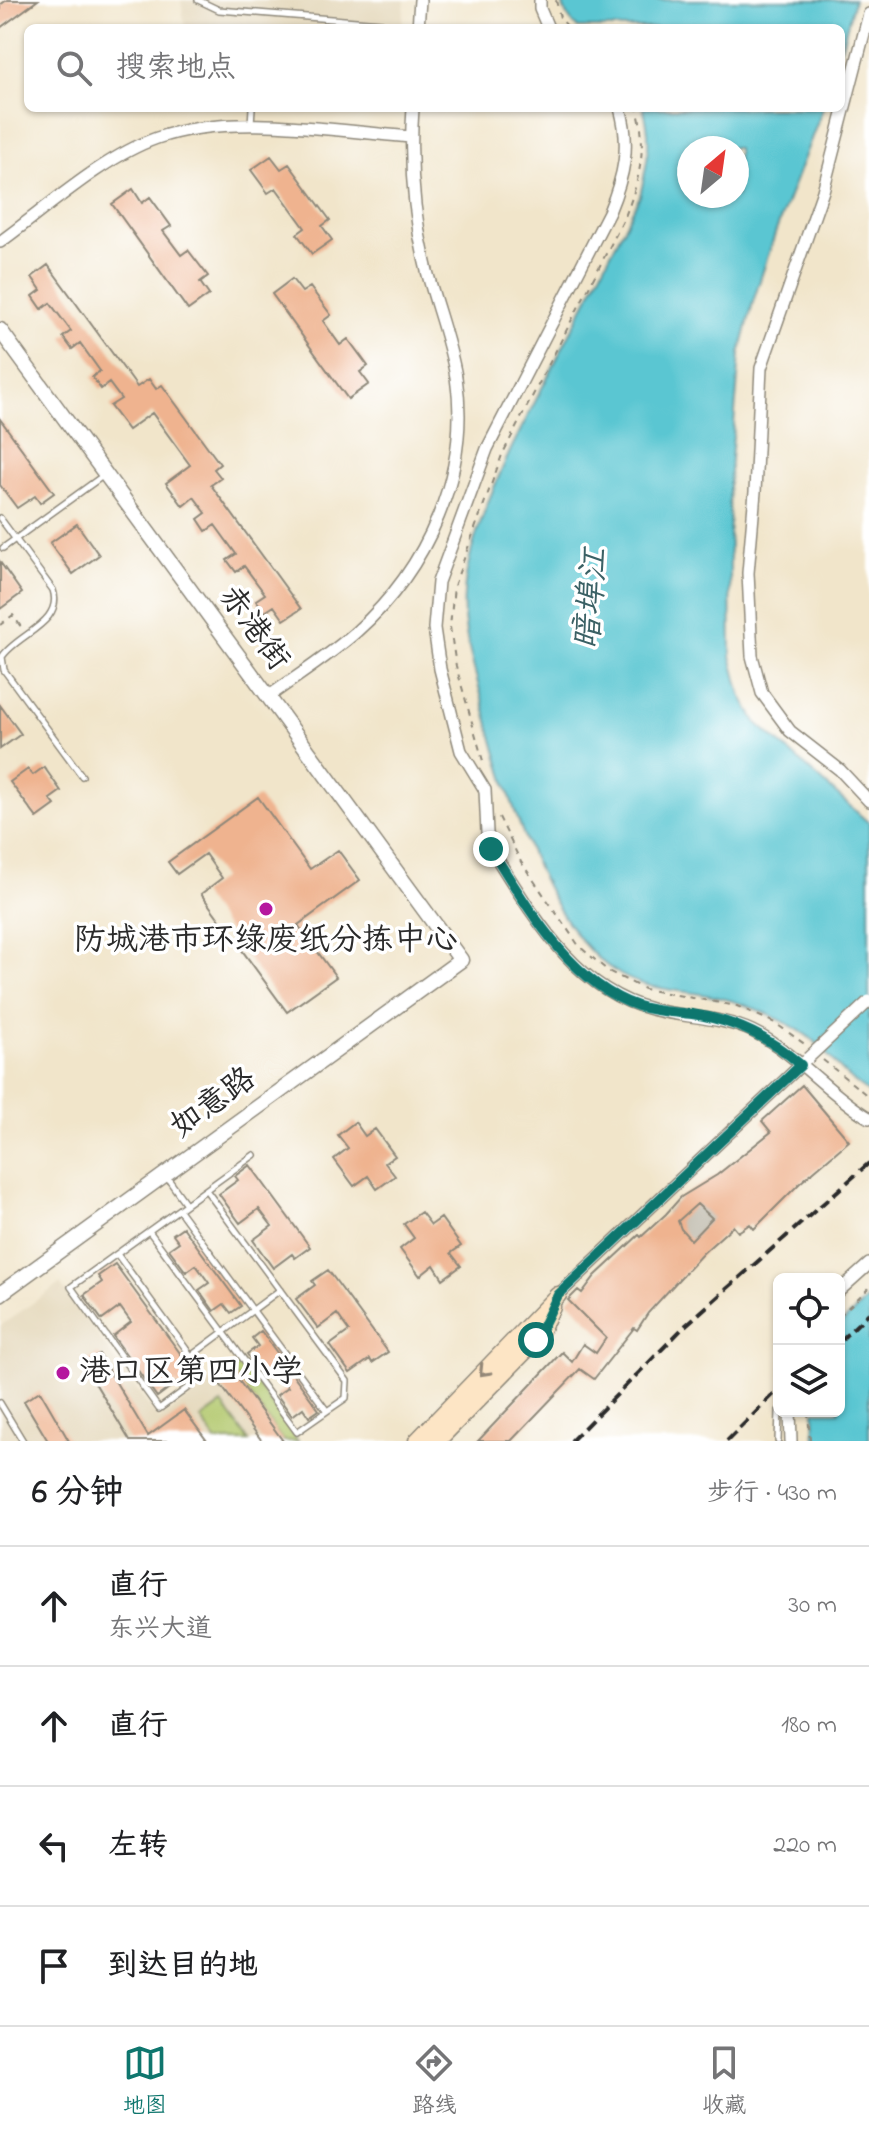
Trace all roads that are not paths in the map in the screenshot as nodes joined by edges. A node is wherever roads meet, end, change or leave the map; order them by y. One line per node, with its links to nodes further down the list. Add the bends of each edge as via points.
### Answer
1 (198, 0): 5 (lane, via 219,10)
2 (420, 0): 6 (street)
3 (540, 0): 7 (street)
4 (869, 14): 8 (street)
5 (381, 24)
6 (418, 24)
7 (546, 24)
8 (845, 106)
9 (252, 112): 13 (lane)
10 (413, 112): 14 (street)
11 (621, 112): 26 (street, via 627,154 621,183 487,449 438,582 434,628 440,669 461,751 485,790 491,849 566,958 618,998 732,1023)
12 (844, 112): 23 (street, via 823,191 761,368 748,573 752,656 762,693 790,731)
13 (251, 125): 14 (street); 15 (street, via 158,137 115,157)
14 (411, 137): 21 (street, via 416,214 456,378 457,440 446,500 430,539 394,595 356,633)
15 (0, 242)
16 (0, 330): 17 (street, 赤港街)
17 (105, 474): 19 (lane); 21 (street, 赤港街)
18 (0, 518): 19 (lane)
19 (15, 539): 20 (lane); 22 (lane, via 57,601 49,618 9,646 2,657 4,670)
20 (3, 548)
21 (268, 697): 24 (street, 赤港街)
22 (82, 776)
23 (869, 801)
24 (461, 960): 29 (street, 如意路)
25 (869, 1001): 26 (street, bridge)
26 (805, 1061): 27 (street, via 849,1106); 39 (street)
27 (869, 1118)
28 (254, 1155): 30 (lane)
29 (165, 1175): 31 (lane); 38 (street, 如意路)
30 (206, 1190): 31 (lane); 37 (lane)
31 (186, 1204): 32 (lane)
32 (179, 1210): 33 (lane); 40 (lane)
33 (149, 1231): 34 (lane); 41 (lane)
34 (117, 1254): 42 (lane); 42 (lane, via 71,1287 159,1409 205,1375)
35 (869, 1264): 36 (street)
36 (845, 1286)
37 (280, 1290): 40 (lane); 44 (lane, via 347,1381 346,1398)
38 (0, 1294)
39 (558, 1295): 48 (main road, one-way to 48); 49 (main road, via 536,1340)
40 (253, 1310): 41 (lane); 44 (lane)
41 (223, 1332): 42 (lane); 44 (lane, via 297,1432)
42 (191, 1356)
43 (0, 1403): 47 (lane)
44 (327, 1411)
45 (779, 1417): 50 (lane)
46 (790, 1417): 51 (street)
47 (23, 1441)
48 (417, 1441)
49 (437, 1441)
50 (778, 1441)
51 (791, 1441)

